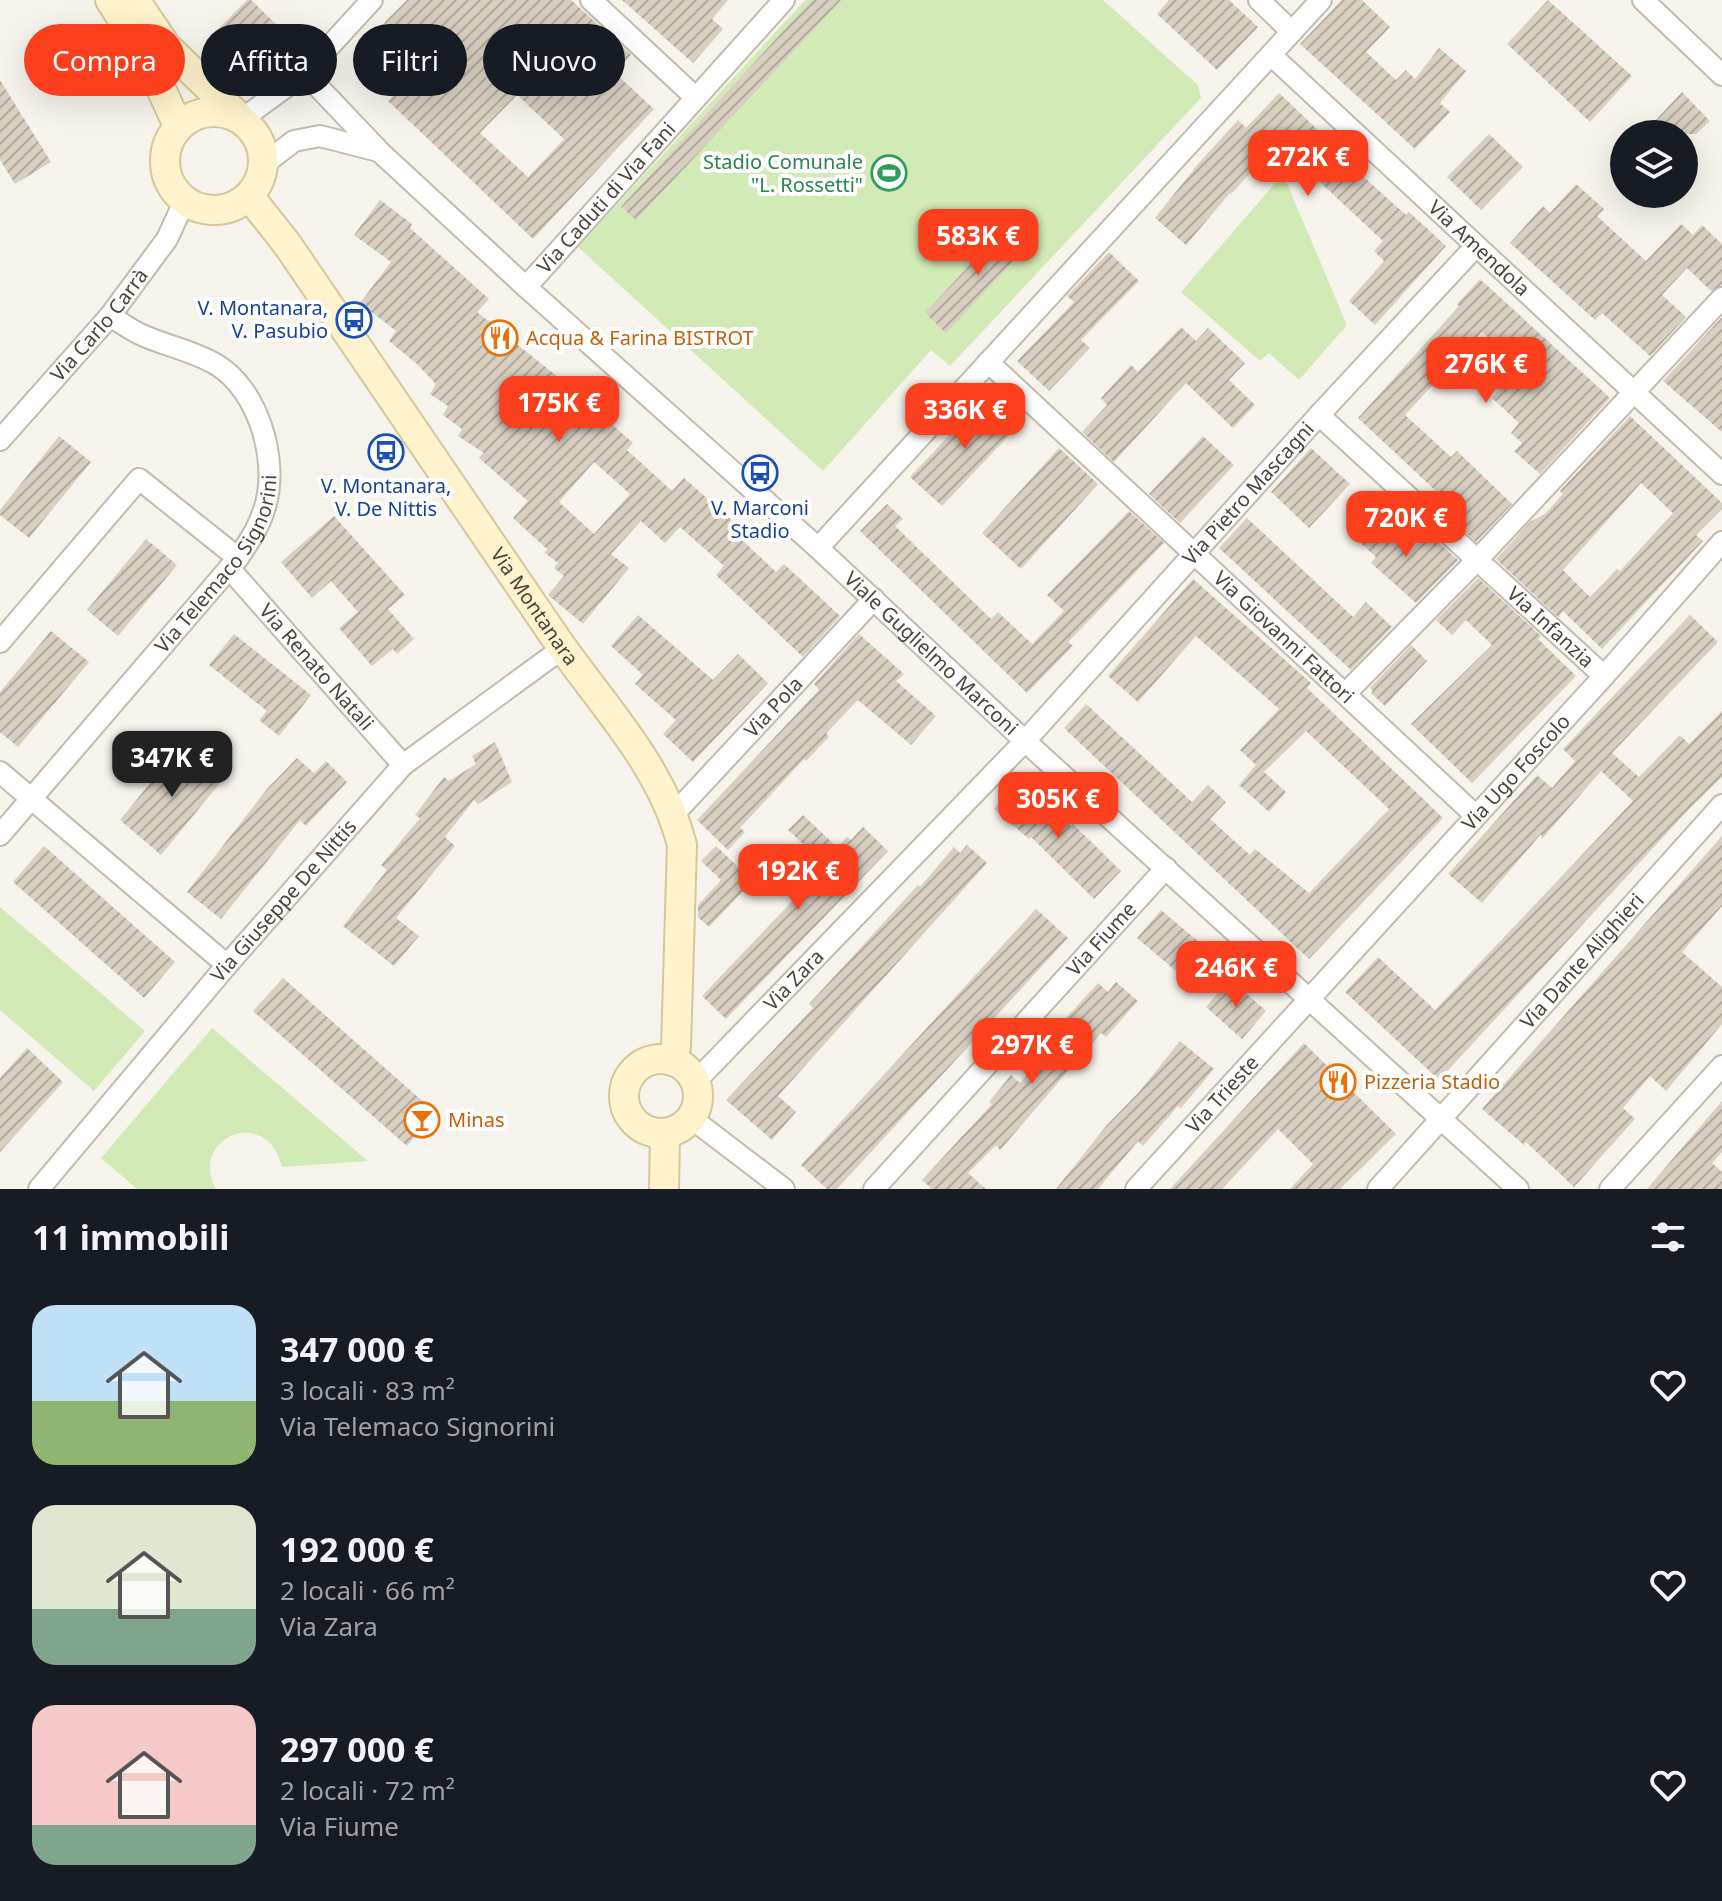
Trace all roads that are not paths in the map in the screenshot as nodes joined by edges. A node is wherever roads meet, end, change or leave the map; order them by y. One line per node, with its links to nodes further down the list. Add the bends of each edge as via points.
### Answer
1 (110, 0): 17 (main road, via 148,60)
2 (135, 0): 16 (main road, via 166,46)
3 (372, 0): 10 (street)
4 (591, 0): 15 (street)
5 (784, 0): 15 (street, Via Caduti di Via Fani)
6 (1259, 0): 9 (street)
7 (1321, 0): 9 (street)
8 (1643, 0): 12 (street)
9 (1292, 32): 11 (street)
10 (337, 38)
11 (1271, 55): 22 (street, Via Amendola); 26 (street)
12 (1722, 75)
13 (274, 96): 16 (street)
14 (327, 96): 18 (street, Viale Guglielmo Marconi)
15 (695, 97): 23 (street, Via Caduti di Via Fani)
16 (242, 119): 17 (main road, via 215,111); 19 (main road, via 262,147)
17 (178, 126): 21 (main road, via 167,148 166,173)
18 (380, 152): 19 (street, Viale Guglielmo Marconi, via 320,136 294,141); 23 (street, Viale Guglielmo Marconi)
19 (264, 164): 20 (main road)
20 (249, 196): 21 (main road, via 225,209 197,207); 38 (main road, Via Montanara)
21 (185, 200): 25 (street, Via Carlo Carrà, via 167,239)
22 (1475, 247): 27 (street, Via Amendola); 28 (street, Via Pietro Mascagni)
23 (526, 287): 32 (street, Viale Guglielmo Marconi)
24 (1722, 298): 27 (street)
25 (110, 316): 29 (street, Via Carlo Carrà); 35 (street, Via Telemaco Signorini, via 141,335 218,366 248,396 264,431 270,462 267,501 257,531)
26 (988, 362): 32 (street); 33 (street, Via Giovanni Fattori)
27 (1633, 392): 30 (street, Via Amendola); 34 (street)
28 (1319, 415): 33 (street, Via Pietro Mascagni); 34 (street, Via Infanzia)
29 (0, 440)
30 (1722, 474)
31 (1722, 542): 39 (street, Via Ugo Foscolo)
32 (818, 548): 36 (street, Viale Guglielmo Marconi)
33 (1195, 553): 40 (street, Via Giovanni Fattori); 41 (street, Via Pietro Mascagni)
34 (1478, 559): 39 (street, Via Infanzia); 40 (street)
35 (234, 563): 37 (street, Via Renato Natali, via 139,479); 42 (street, Via Renato Natali); 44 (street, Via Telemaco Signorini)
36 (874, 599): 41 (street, Viale Guglielmo Marconi); 46 (street, Via Pola)
37 (0, 642)
38 (563, 648): 42 (street, Via Giuseppe De Nittis); 46 (main road, Via Montanara, via 653,774)
39 (1604, 676): 47 (street, Via Ugo Foscolo)
40 (1345, 694): 47 (street, Via Giovanni Fattori)
41 (1025, 741): 49 (street, Viale Guglielmo Marconi); 54 (street, Via Zara)
42 (403, 765): 50 (street, Via Giuseppe De Nittis)
43 (0, 772): 44 (street)
44 (31, 799): 48 (street, Via Telemaco Signorini); 50 (street)
45 (1722, 805): 56 (street, Via Dante Alighieri)
46 (674, 814): 52 (main road, Via Montanara, via 682,845)
47 (1475, 815): 51 (street, Via Ugo Foscolo)
48 (0, 835)
49 (1166, 868): 51 (street, Viale Guglielmo Marconi); 61 (street, Via Fiume)
50 (227, 965): 58 (street, Via Giuseppe De Nittis)
51 (1309, 999): 56 (street, Viale Guglielmo Marconi); 62 (street, Via Trieste)
52 (672, 1061): 54 (main road); 57 (main road, via 647,1062 625,1089 624,1101 634,1121 642,1129)
53 (1722, 1066): 65 (street)
54 (695, 1082): 55 (main road, via 698,1094)
55 (691, 1118): 57 (main road); 60 (street)
56 (1442, 1118): 63 (street, Via Dante Alighieri); 64 (street, Viale Guglielmo Marconi)
57 (665, 1133): 59 (main road)
58 (39, 1189)
59 (664, 1189)
60 (784, 1189)
61 (874, 1189)
62 (1136, 1189)
63 (1378, 1189)
64 (1518, 1189)
65 (1610, 1189)

